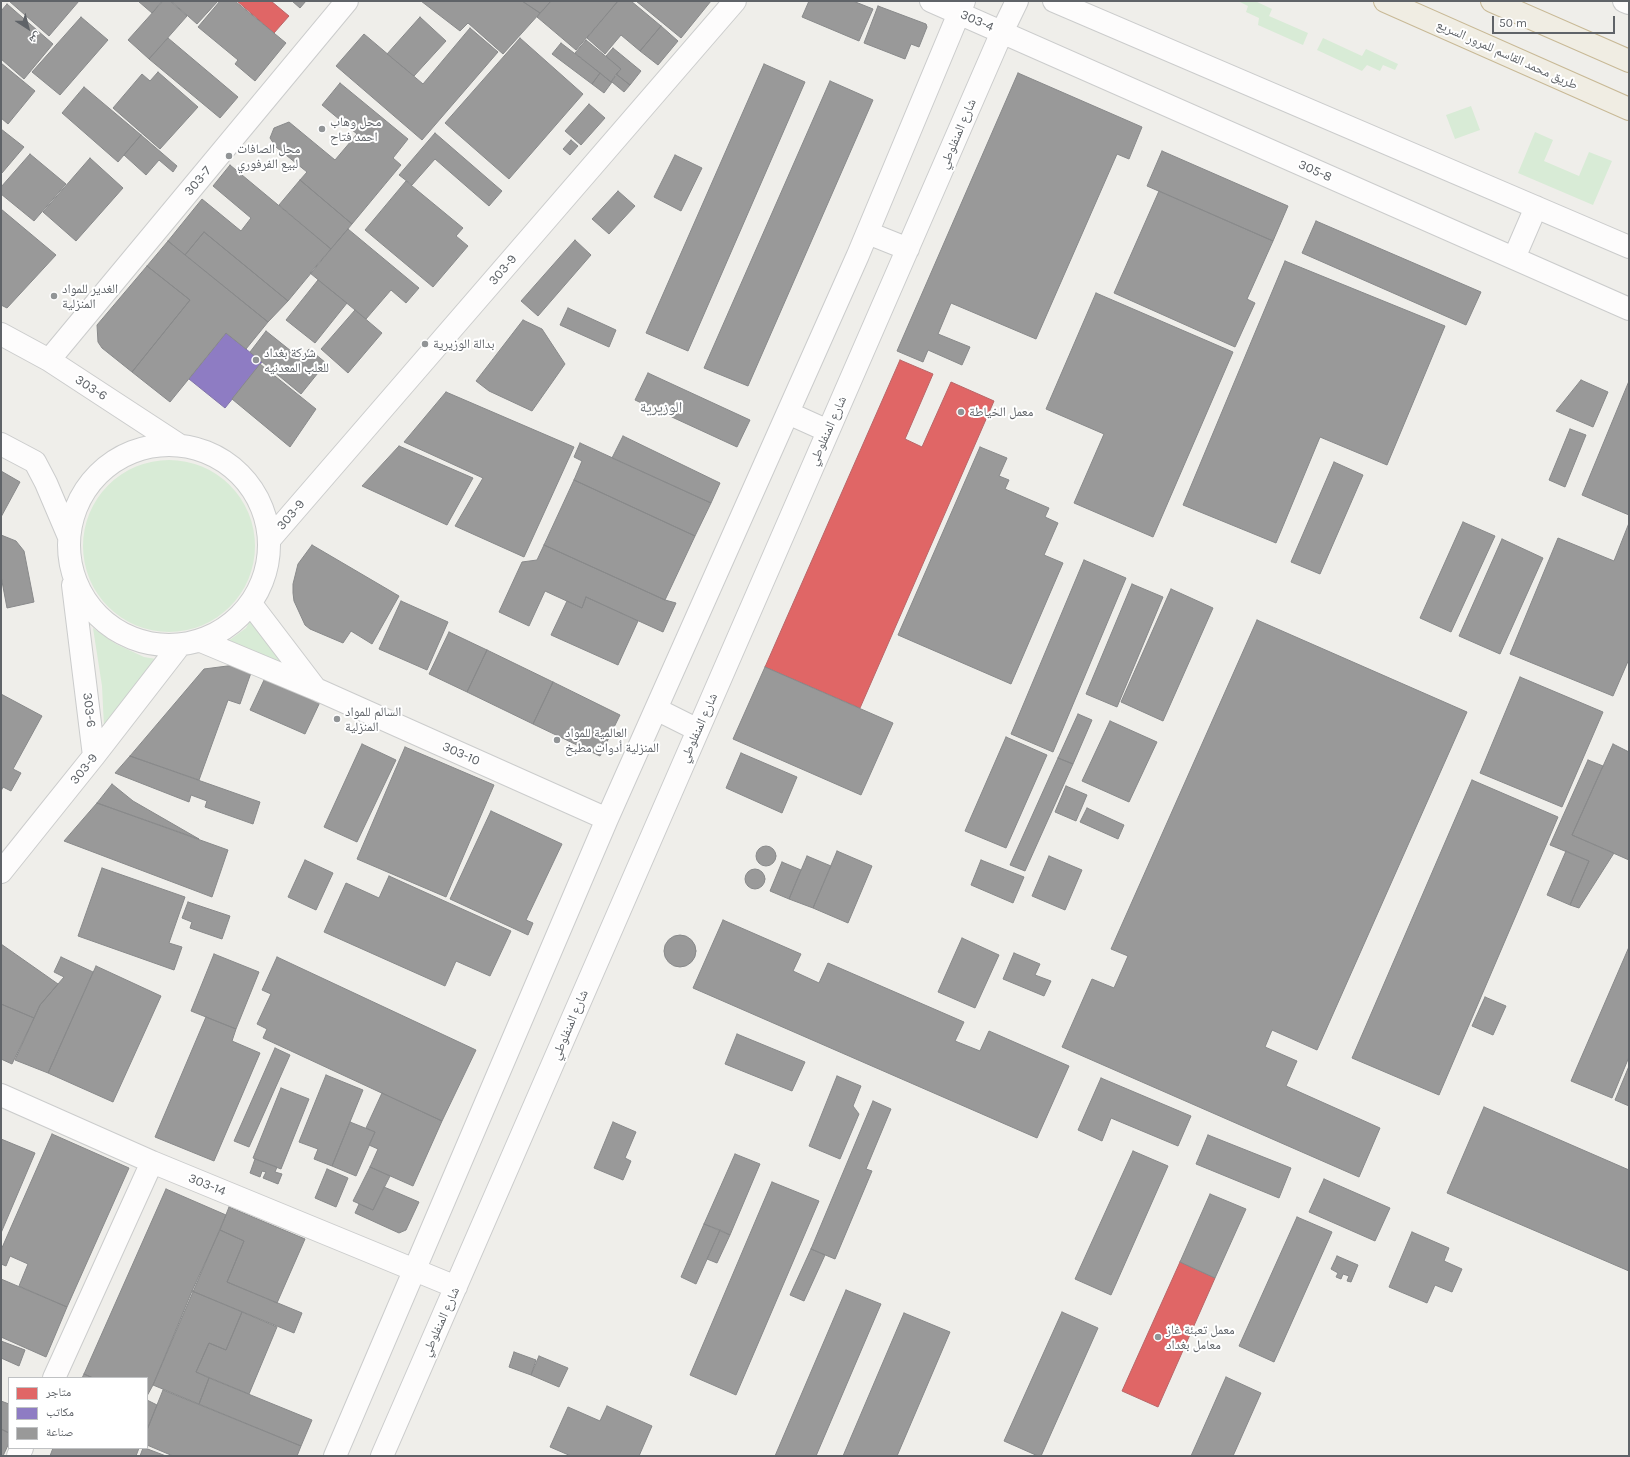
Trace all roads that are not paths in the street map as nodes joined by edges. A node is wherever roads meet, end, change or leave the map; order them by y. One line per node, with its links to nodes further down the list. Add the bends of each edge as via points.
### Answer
1 (346, 1): 21 (street, 303-7)
2 (735, 1): 27 (street, 303-9)
3 (931, 1): 10 (street, 303-4)
4 (1017, 1): 11 (street, شارع المنفلوطي)
5 (1054, 1): 14 (street)
6 (1386, 1): 13 (highway, طريق محمد القاسم للمرور السريع)
7 (1492, 1): 12 (highway)
8 (1624, 1): 9 (street)
9 (1629, 3)
10 (961, 7): 11 (street, 303-4); 15 (street)
11 (1002, 32): 17 (street, شارع المنفلوطي); 18 (street, 305-8)
12 (1629, 61)
13 (1629, 109)
14 (1536, 208): 16 (street); 18 (street)
15 (868, 233): 17 (street); 22 (street)
16 (1629, 247)
17 (908, 248): 23 (street, شارع المنفلوطي)
18 (1514, 258): 19 (street, 305-8)
19 (1629, 309)
20 (1, 334): 21 (street, 303-6)
21 (49, 360): 25 (street, 303-6)
22 (788, 412): 23 (street); 32 (street)
23 (828, 431): 33 (street, شارع المنفلوطي)
24 (1, 444): 26 (street, via 35,462)
25 (179, 445): 26 (street, via 147,447 118,459 93,479 76,506); 27 (street, via 207,452 231,466 251,486 264,511)
26 (69, 537): 28 (street, 303-6)
27 (270, 539): 29 (street, via 266,573)
28 (71, 569): 30 (street, via 82,596 100,618 124,635 151,644); 34 (street, 303-6)
29 (251, 604): 30 (street, via 229,626); 31 (street, 303-10)
30 (191, 643): 31 (street, 303-10); 34 (street, 303-9)
31 (316, 689): 35 (street, 303-10)
32 (656, 709): 33 (street); 35 (street)
33 (698, 730): 40 (street, شارع المنفلوطي)
34 (94, 756): 36 (street, 303-9)
35 (607, 819): 39 (street)
36 (1, 872)
37 (1, 1095): 38 (street, 303-14)
38 (152, 1162): 39 (street, 303-14); 41 (street)
39 (414, 1270): 40 (street, 303-14); 42 (street)
40 (456, 1287): 43 (street, شارع المنفلوطي)
41 (54, 1377)
42 (335, 1456)
43 (382, 1456)

